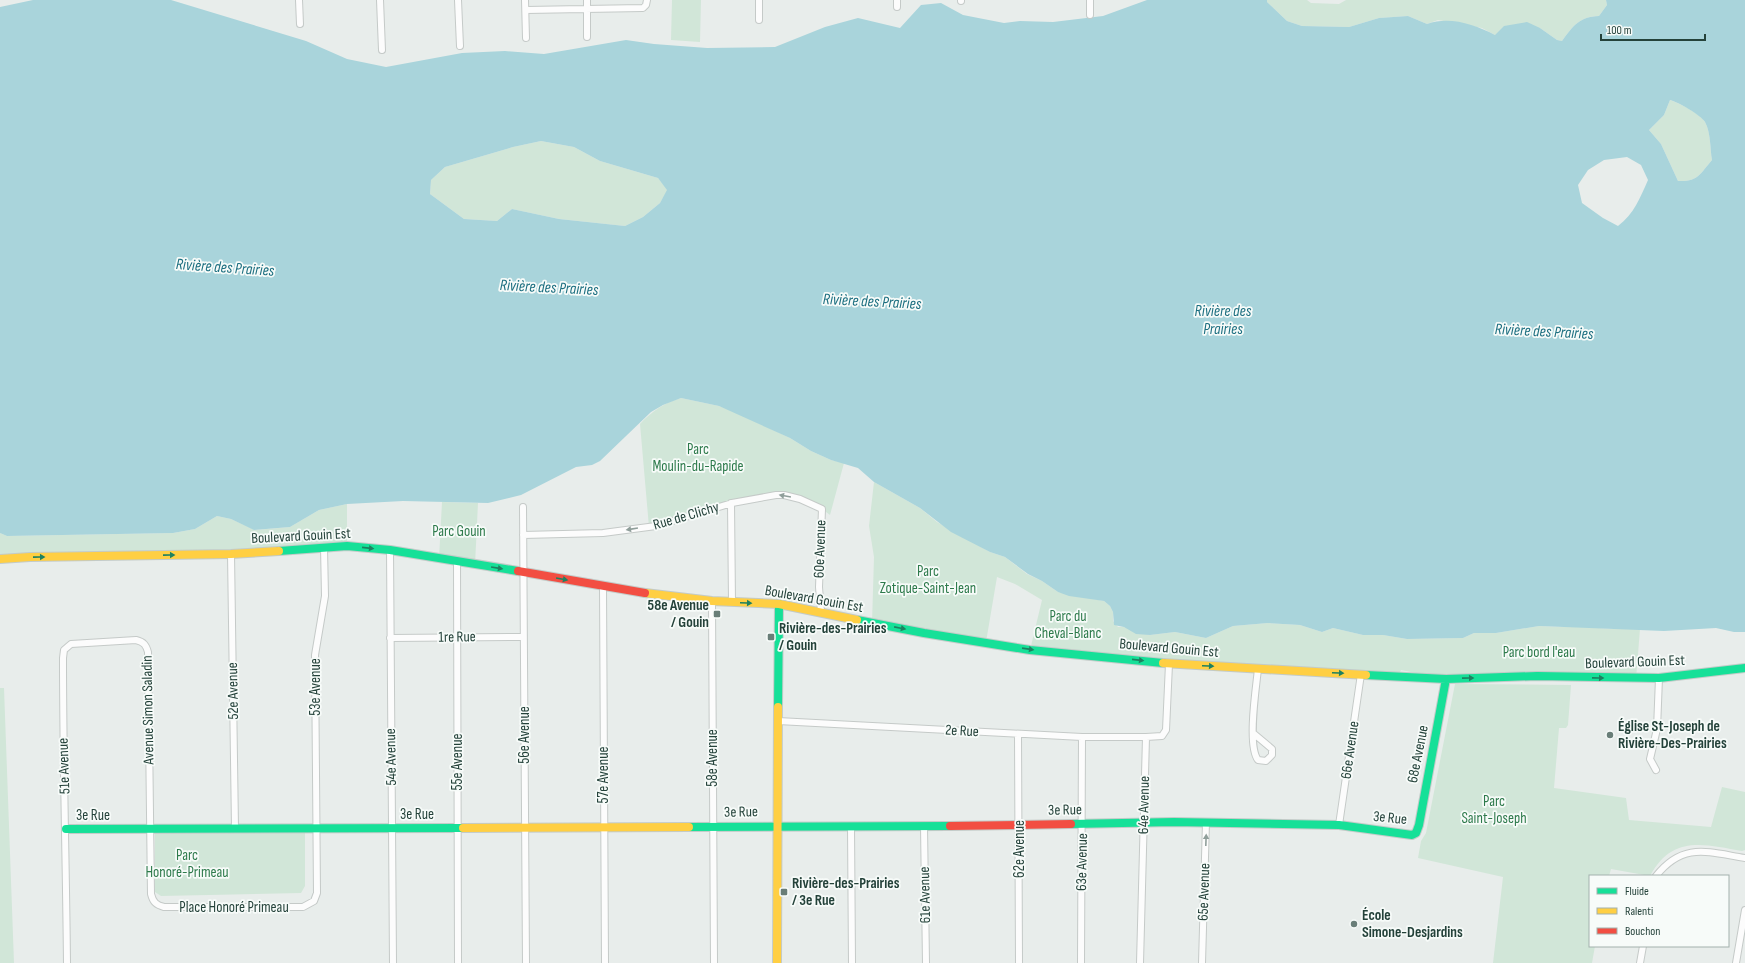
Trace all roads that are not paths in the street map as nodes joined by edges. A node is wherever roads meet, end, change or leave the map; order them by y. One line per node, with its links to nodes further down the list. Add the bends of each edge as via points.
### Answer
1 (300, 0): 13 (street)
2 (380, 0): 17 (street)
3 (458, 0): 16 (street)
4 (525, 0): 10 (street)
5 (587, 0): 9 (street)
6 (759, 0): 12 (street)
7 (1090, 0): 11 (street)
8 (647, 3): 9 (street, via 642,8)
9 (587, 9): 10 (street); 14 (street)
10 (526, 10): 15 (street)
11 (1090, 15)
12 (759, 20)
13 (300, 24)
14 (587, 37)
15 (526, 38)
16 (460, 46)
17 (382, 50)
18 (731, 503): 20 (street, Rue de Clichy, one-way to 18, via 784,495); 21 (street, Rue de Clichy, one-way to 21, via 656,526 603,533); 30 (street)
19 (523, 507): 21 (street, 56e Avenue)
20 (822, 509): 32 (street, 60e Avenue, via 819,587)
21 (523, 535): 27 (street, 56e Avenue)
22 (324, 547): 23 (street, Boulevard Gouin Est, one-way to 23, via 347,546); 24 (street, Boulevard Gouin Est); 58 (street, 53e Avenue, via 325,596 315,655)
23 (390, 550): 26 (street, Boulevard Gouin Est); 35 (street, 54e Avenue)
24 (231, 554): 25 (street, Boulevard Gouin Est, one-way to 24); 62 (street, 52e Avenue)
25 (0, 559)
26 (457, 562): 27 (street, Boulevard Gouin Est, one-way to 27); 33 (street, 55e Avenue)
27 (523, 572): 28 (street, Boulevard Gouin Est, one-way to 28); 34 (street, 56e Avenue)
28 (603, 587): 29 (street, Boulevard Gouin Est); 60 (street, 57e Avenue)
29 (712, 601): 30 (street, Boulevard Gouin Est); 54 (street, 58e Avenue)
30 (732, 602): 31 (street, Boulevard Gouin Est, one-way to 31)
31 (779, 604): 32 (street, Boulevard Gouin Est); 43 (street)
32 (821, 612): 37 (street, Boulevard Gouin Est, one-way to 37, via 924,633 1030,650)
33 (457, 637): 34 (street, 1re Rue); 35 (street, 1re Rue); 64 (street, 55e Avenue)
34 (523, 637): 59 (street, 56e Avenue)
35 (390, 638): 63 (street, 54e Avenue)
36 (71, 644): 61 (street, Avenue Simon Saladin, via 136,640 142,641 146,646); 65 (street, 51e Avenue, via 64,650 63,658)
37 (1169, 664): 39 (street, Boulevard Gouin Est, one-way to 39); 47 (street, via 1166,730 1162,736)
38 (1745, 668): 41 (street, Boulevard Gouin Est)
39 (1258, 669): 40 (street, Boulevard Gouin Est, one-way to 40); 44 (street)
40 (1361, 674): 42 (street, Boulevard Gouin Est); 57 (street, 66e Avenue)
41 (1660, 678): 42 (street, Boulevard Gouin Est, one-way to 41, via 1537,676); 48 (street, via 1657,729 1650,759)
42 (1446, 679): 66 (street, 68e Avenue)
43 (778, 721): 45 (street, 2e Rue); 53 (street)
44 (1253, 733): 44 (street, via 1255,757 1260,762 1266,761 1272,755 1272,749)
45 (1018, 734): 46 (street, 2e Rue); 52 (street, 62e Avenue)
46 (1082, 737): 47 (street, 2e Rue); 50 (street, 63e Avenue)
47 (1146, 737): 51 (street, 64e Avenue)
48 (1656, 770)
49 (1206, 822): 51 (street, 3e Rue); 57 (street, 3e Rue); 83 (street, 65e Avenue, one-way to 49)
50 (1083, 823): 51 (street, 3e Rue); 52 (street, 3e Rue); 81 (street, 63e Avenue)
51 (1144, 823): 82 (street, 64e Avenue)
52 (1018, 824): 56 (street, 3e Rue); 80 (street, 62e Avenue)
53 (778, 825): 54 (street, 3e Rue); 55 (street, 3e Rue); 77 (street)
54 (713, 826): 60 (street, 3e Rue); 76 (street, 58e Avenue)
55 (851, 826): 56 (street, 3e Rue); 78 (street)
56 (924, 826): 79 (street, 61e Avenue)
57 (1339, 826): 66 (street, 3e Rue, via 1408,835)
58 (316, 827): 61 (street, Place Honoré Primeau, via 317,893 314,901 302,907 157,905 151,894); 62 (street, 3e Rue); 63 (street, 3e Rue)
59 (524, 827): 60 (street, 3e Rue); 64 (street, 3e Rue); 74 (street, 56e Avenue)
60 (604, 827): 75 (street, 57e Avenue)
61 (150, 828): 62 (street, 3e Rue); 65 (street, 3e Rue)
62 (235, 828)
63 (392, 828): 64 (street, 3e Rue); 72 (street, 54e Avenue)
64 (457, 828): 73 (street, 55e Avenue)
65 (66, 829): 71 (street, 51e Avenue)
66 (1416, 833)
67 (1745, 858): 68 (street, via 1701,851 1688,852 1664,866)
68 (1657, 875)
69 (1745, 910): 85 (street)
70 (1643, 947): 84 (street)
71 (67, 963)
72 (393, 963)
73 (458, 963)
74 (526, 963)
75 (604, 963)
76 (714, 963)
77 (777, 963)
78 (852, 963)
79 (926, 963)
80 (1019, 963)
81 (1081, 963)
82 (1140, 963)
83 (1202, 963)
84 (1640, 963)
85 (1736, 963)

